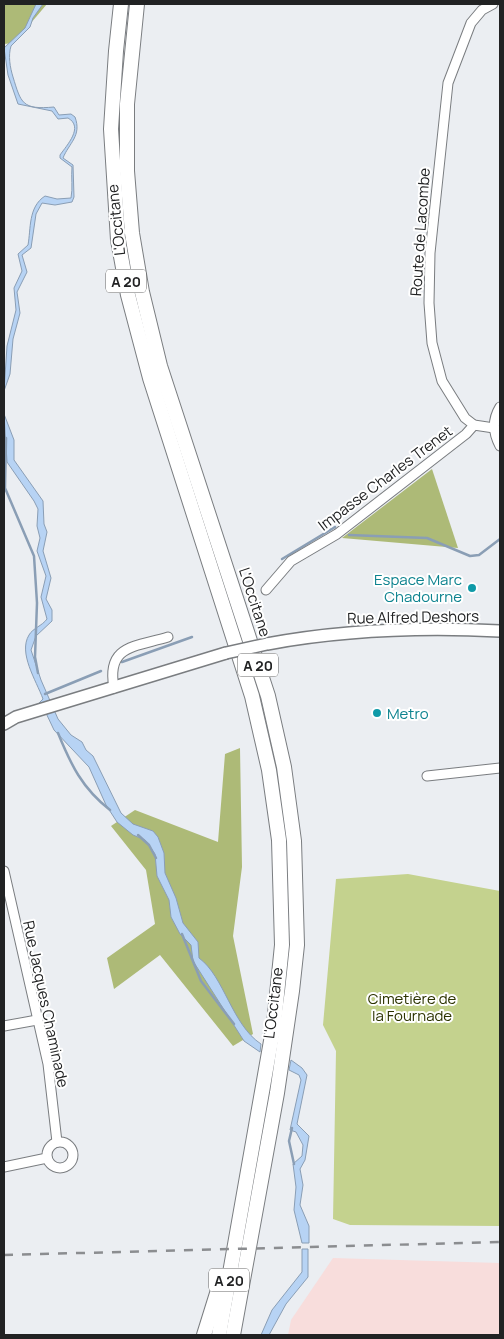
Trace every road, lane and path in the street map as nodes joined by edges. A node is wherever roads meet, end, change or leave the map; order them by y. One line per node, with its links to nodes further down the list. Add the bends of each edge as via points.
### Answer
1 (121, 4): 23 (highway, L'Occitane / A 20, via 111,129 118,240 128,295 150,378 252,696 269,770 280,840 282,945 274,1024)
2 (137, 4): 26 (highway, L'Occitane / A 20, via 127,104 128,170 132,233 142,292 160,366 268,696 284,767 294,841 297,945 291,1000)
3 (493, 4): 5 (street, Route de Lacombe, via 482,10 471,23 448,83 430,253 430,303 436,364 464,418)
4 (500, 407): 6 (street)
5 (474, 425): 6 (street); 8 (street, Impasse Charles Trenet, via 337,534 291,560)
6 (494, 428): 7 (street)
7 (500, 446)
8 (266, 590)
9 (500, 631): 11 (main road, Rue Alfred Deshors, bridge, via 369,632 297,638 226,653)
10 (168, 637): 11 (street, via 116,656 112,667)
11 (114, 688): 13 (main road)
12 (4, 718): 13 (main road)
13 (16, 718): 14 (main road)
14 (4, 724)
15 (500, 768): 16 (street)
16 (427, 776)
17 (4, 872): 18 (street, Rue Jacques Chaminade)
18 (37, 1020): 19 (street); 20 (street, Rue Jacques Chaminade, via 48,1064)
19 (4, 1026)
20 (57, 1142): 21 (street, via 48,1150); 21 (street, via 71,1147 74,1154 71,1163 65,1168 58,1168 52,1166)
21 (47, 1158): 22 (street)
22 (4, 1167)
23 (238, 1224): 24 (highway); 25 (highway, L'Occitane / A 20)
24 (204, 1335)
25 (219, 1335)
26 (233, 1335)

